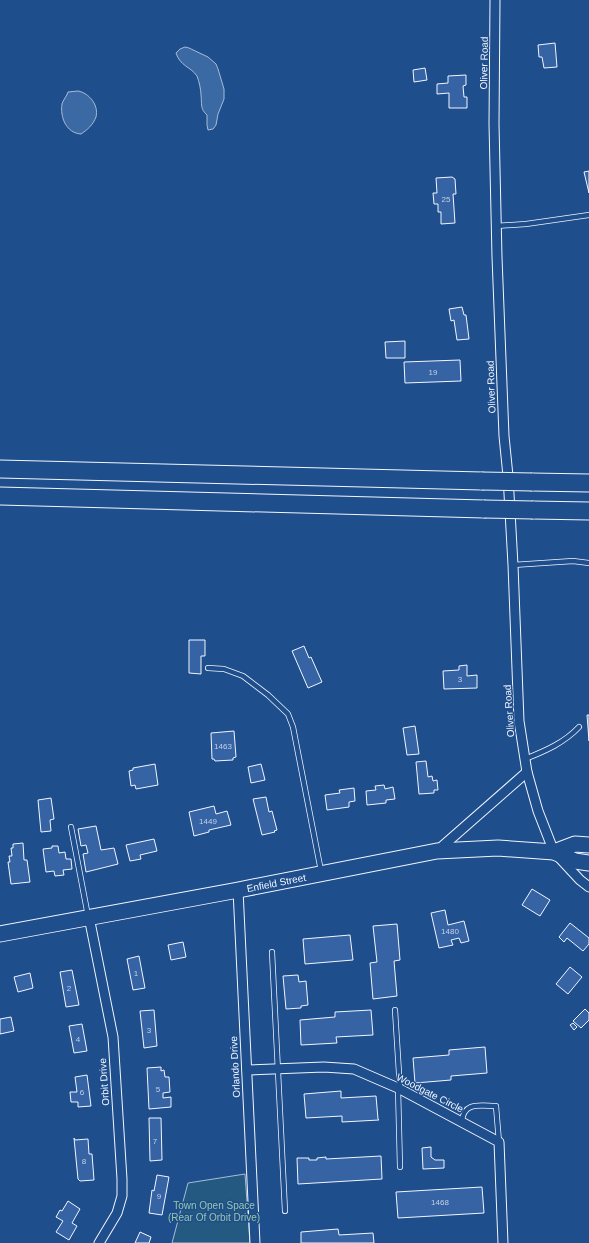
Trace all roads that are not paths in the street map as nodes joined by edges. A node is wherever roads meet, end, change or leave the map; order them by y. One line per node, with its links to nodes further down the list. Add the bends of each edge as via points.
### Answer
1 (495, 0): 3 (street, Oliver Road)
2 (589, 215): 3 (lane)
3 (496, 226): 9 (street, Oliver Road, via 504,436)
4 (0, 469): 5 (highway, bridge)
5 (589, 484)
6 (0, 496): 7 (highway, bridge)
7 (589, 511)
8 (589, 563): 9 (lane, via 573,561)
9 (513, 565): 12 (street, Oliver Road, via 519,721)
10 (208, 668): 19 (lane, via 224,669 243,676 288,714 293,727)
11 (579, 727): 12 (lane, via 561,743)
12 (525, 759): 13 (street, Oliver Road)
13 (527, 772): 16 (street); 17 (street, Oliver Road, via 538,811)
14 (71, 827): 22 (lane)
15 (589, 845): 17 (main road, via 575,844)
16 (437, 850): 17 (main road, Enfield Street, via 498,848); 19 (main road, Enfield Street)
17 (554, 852): 18 (main road, via 575,861); 20 (street)
18 (589, 862)
19 (321, 873): 21 (main road, Enfield Street)
20 (589, 887)
21 (238, 890): 22 (main road, Enfield Street); 27 (street, Orlando Drive)
22 (89, 917): 23 (main road, Enfield Street); 33 (street, Orbit Drive, via 113,1037 122,1190 117,1213)
23 (0, 934)
24 (272, 952): 26 (lane)
25 (395, 1010): 28 (lane)
26 (278, 1069): 27 (street, Woodgate Circle); 28 (street, Woodgate Circle, via 354,1069); 32 (lane)
27 (247, 1070): 34 (street, Orlando Drive)
28 (399, 1088): 29 (street, Woodgate Circle); 31 (lane)
29 (462, 1122): 30 (street, Woodgate Circle); 30 (lane, via 465,1110 470,1106 496,1106)
30 (499, 1142): 35 (street)
31 (400, 1167)
32 (285, 1211)
33 (100, 1243)
34 (255, 1243)
35 (503, 1243)

